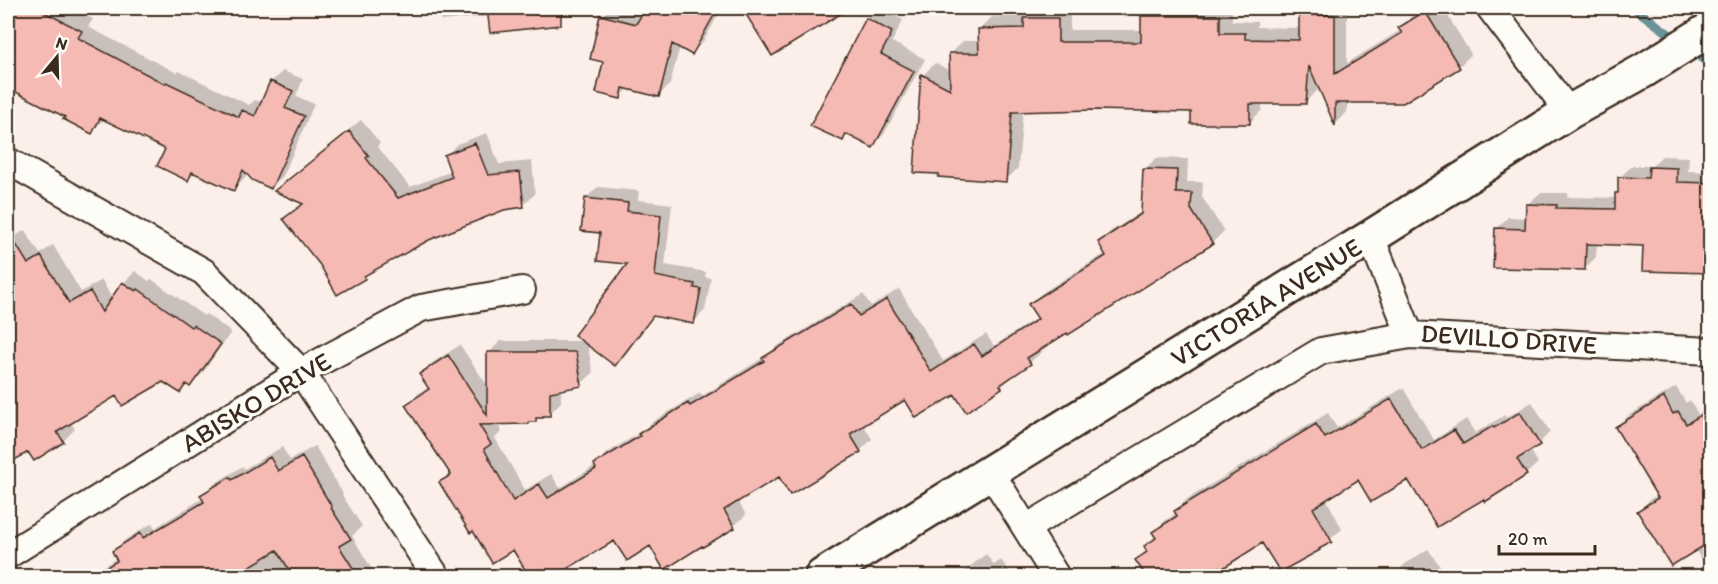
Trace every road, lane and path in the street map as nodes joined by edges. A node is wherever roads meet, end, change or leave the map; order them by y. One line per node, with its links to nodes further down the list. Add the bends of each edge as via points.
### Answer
1 (1490, 8): 3 (street)
2 (1710, 29): 3 (street, VICTORIA AVENUE)
3 (1569, 112): 5 (street, VICTORIA AVENUE)
4 (8, 161): 9 (street, via 204,272)
5 (1371, 237): 7 (street, DEVILLO DRIVE); 10 (street, VICTORIA AVENUE)
6 (522, 290): 9 (street, ABISKO DRIVE, via 421,308)
7 (1410, 335): 8 (street, DEVILLO DRIVE); 11 (street, via 1321,351)
8 (1710, 351)
9 (301, 372): 12 (street, ABISKO DRIVE); 13 (street)
10 (991, 473): 11 (street); 14 (street, VICTORIA AVENUE)
11 (1026, 528): 15 (street)
12 (8, 555)
13 (436, 576)
14 (822, 576)
15 (1056, 576)

